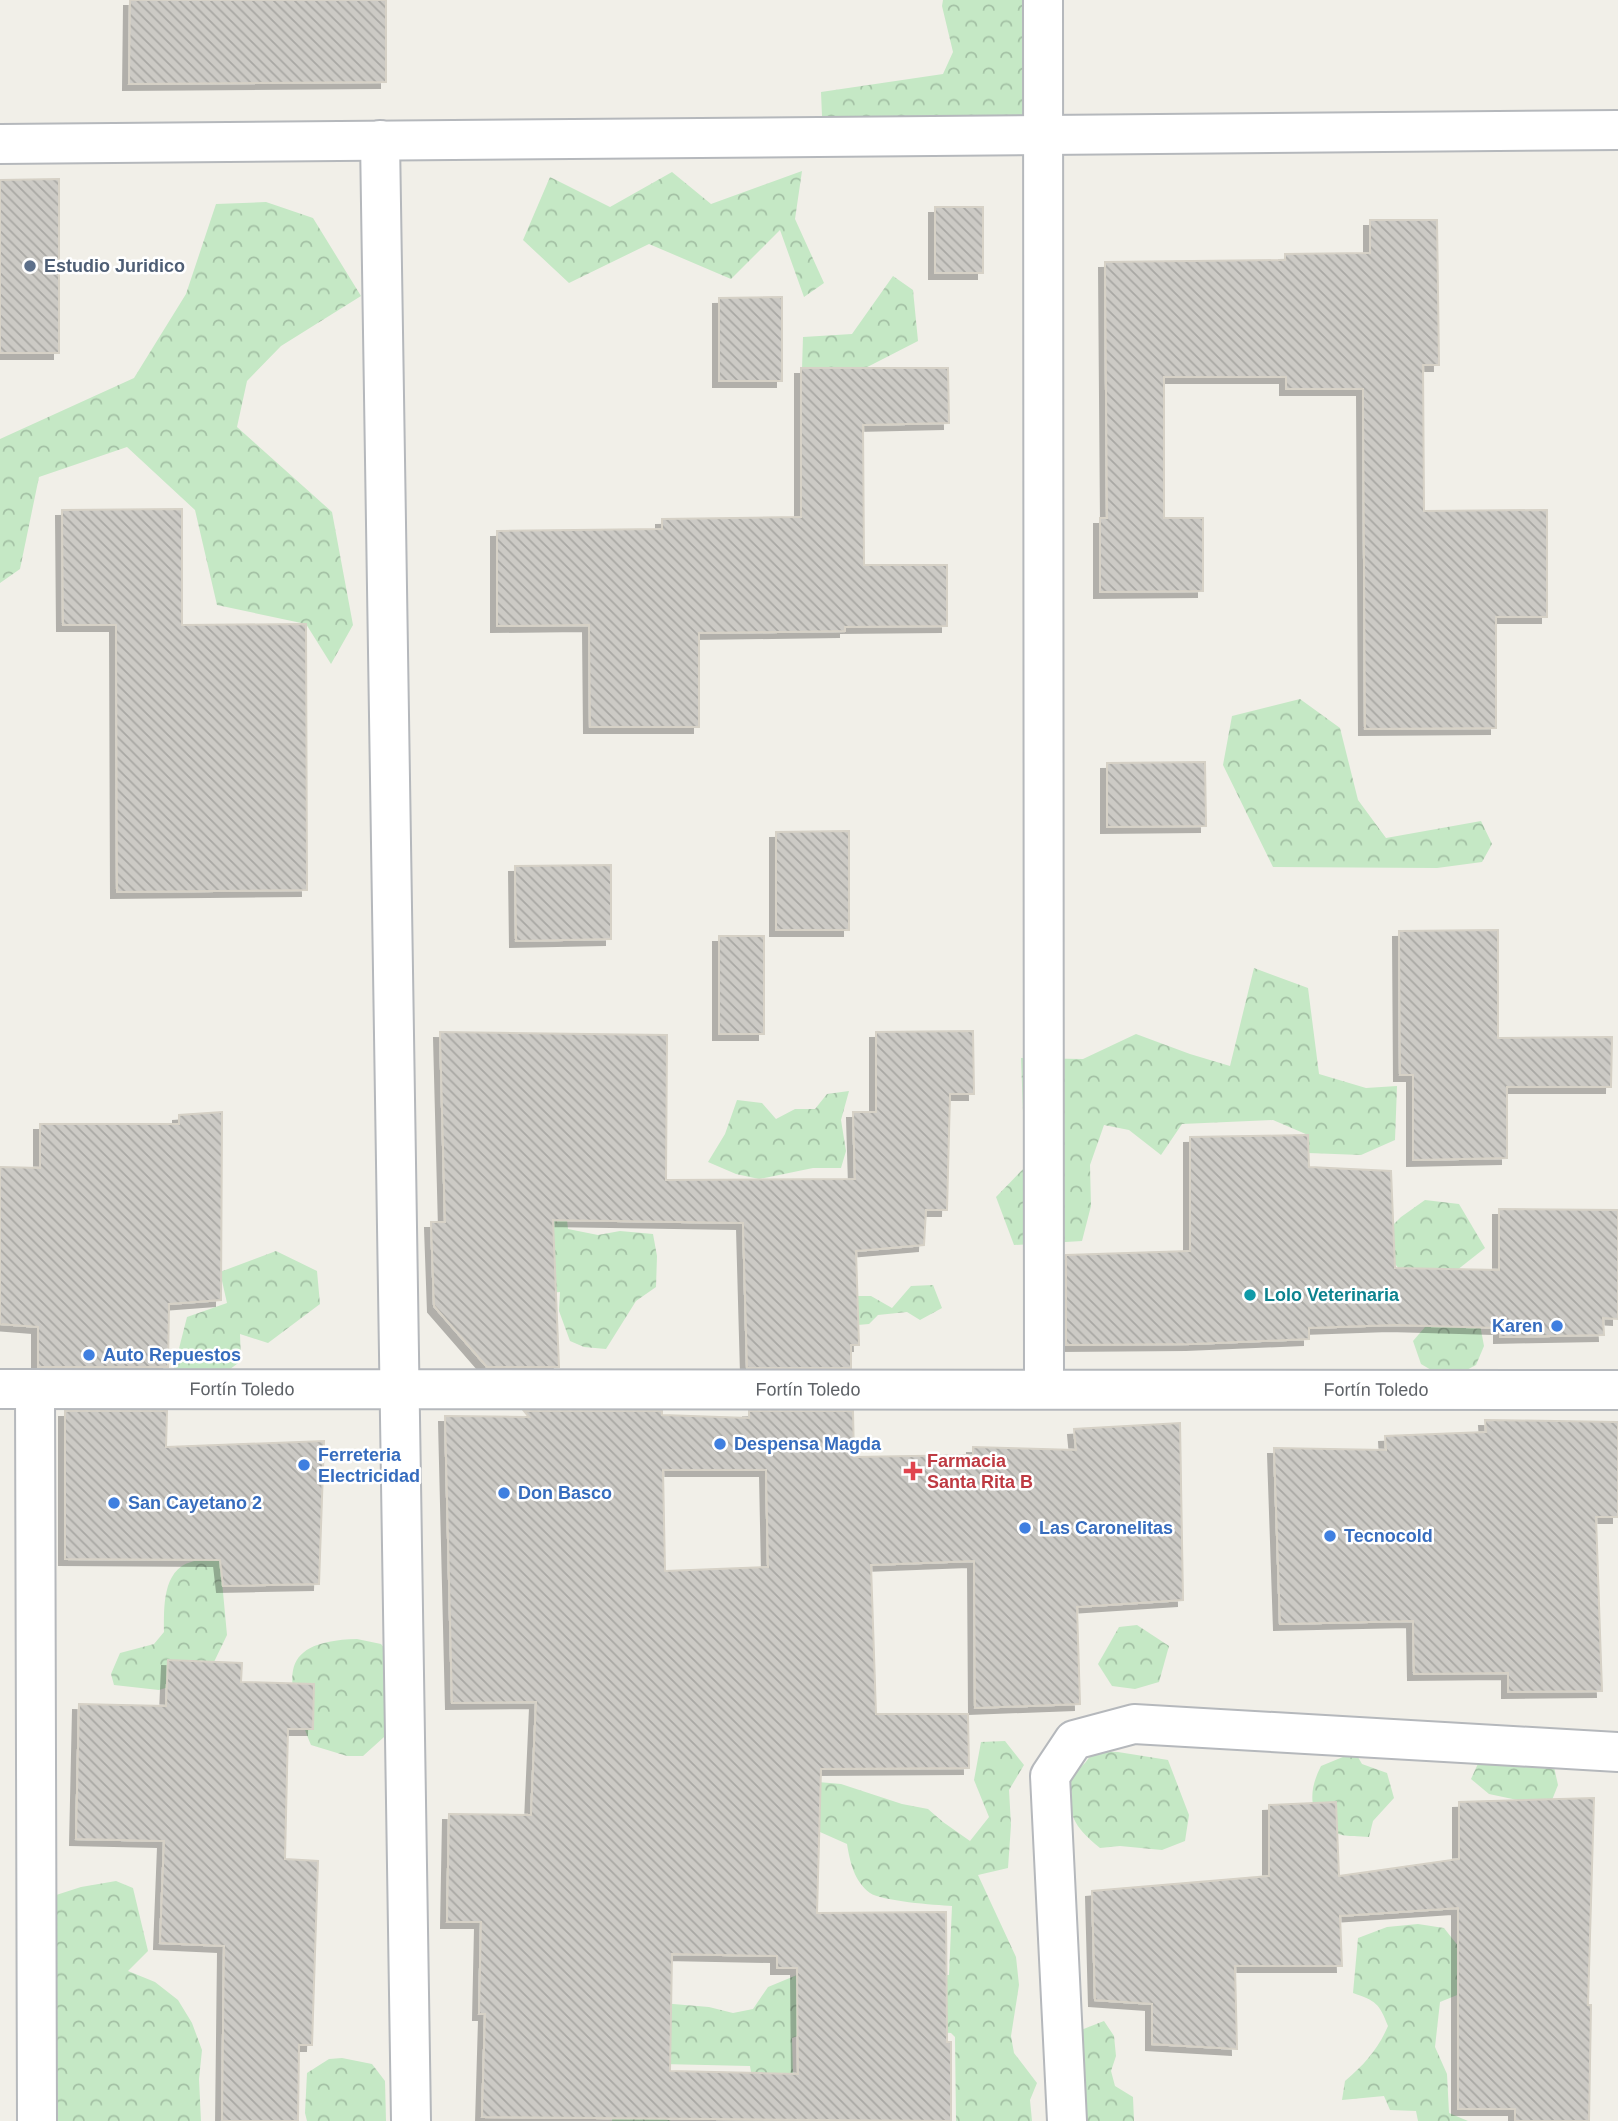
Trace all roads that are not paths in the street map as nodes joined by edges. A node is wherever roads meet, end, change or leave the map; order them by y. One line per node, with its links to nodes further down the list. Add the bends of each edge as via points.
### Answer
1 (1043, 0): 3 (street)
2 (1618, 130): 3 (street)
3 (1043, 135): 4 (street); 8 (street)
4 (380, 140): 5 (street); 6 (street)
5 (0, 144)
6 (399, 1388): 7 (street, Fortín Toledo); 8 (street, Fortín Toledo); 12 (street)
7 (18, 1389): 11 (street)
8 (1044, 1389): 9 (street, Fortín Toledo)
9 (1618, 1390)
10 (1618, 1752): 13 (street, via 1134,1724 1074,1741 1051,1776)
11 (37, 2121)
12 (411, 2121)
13 (1067, 2121)

